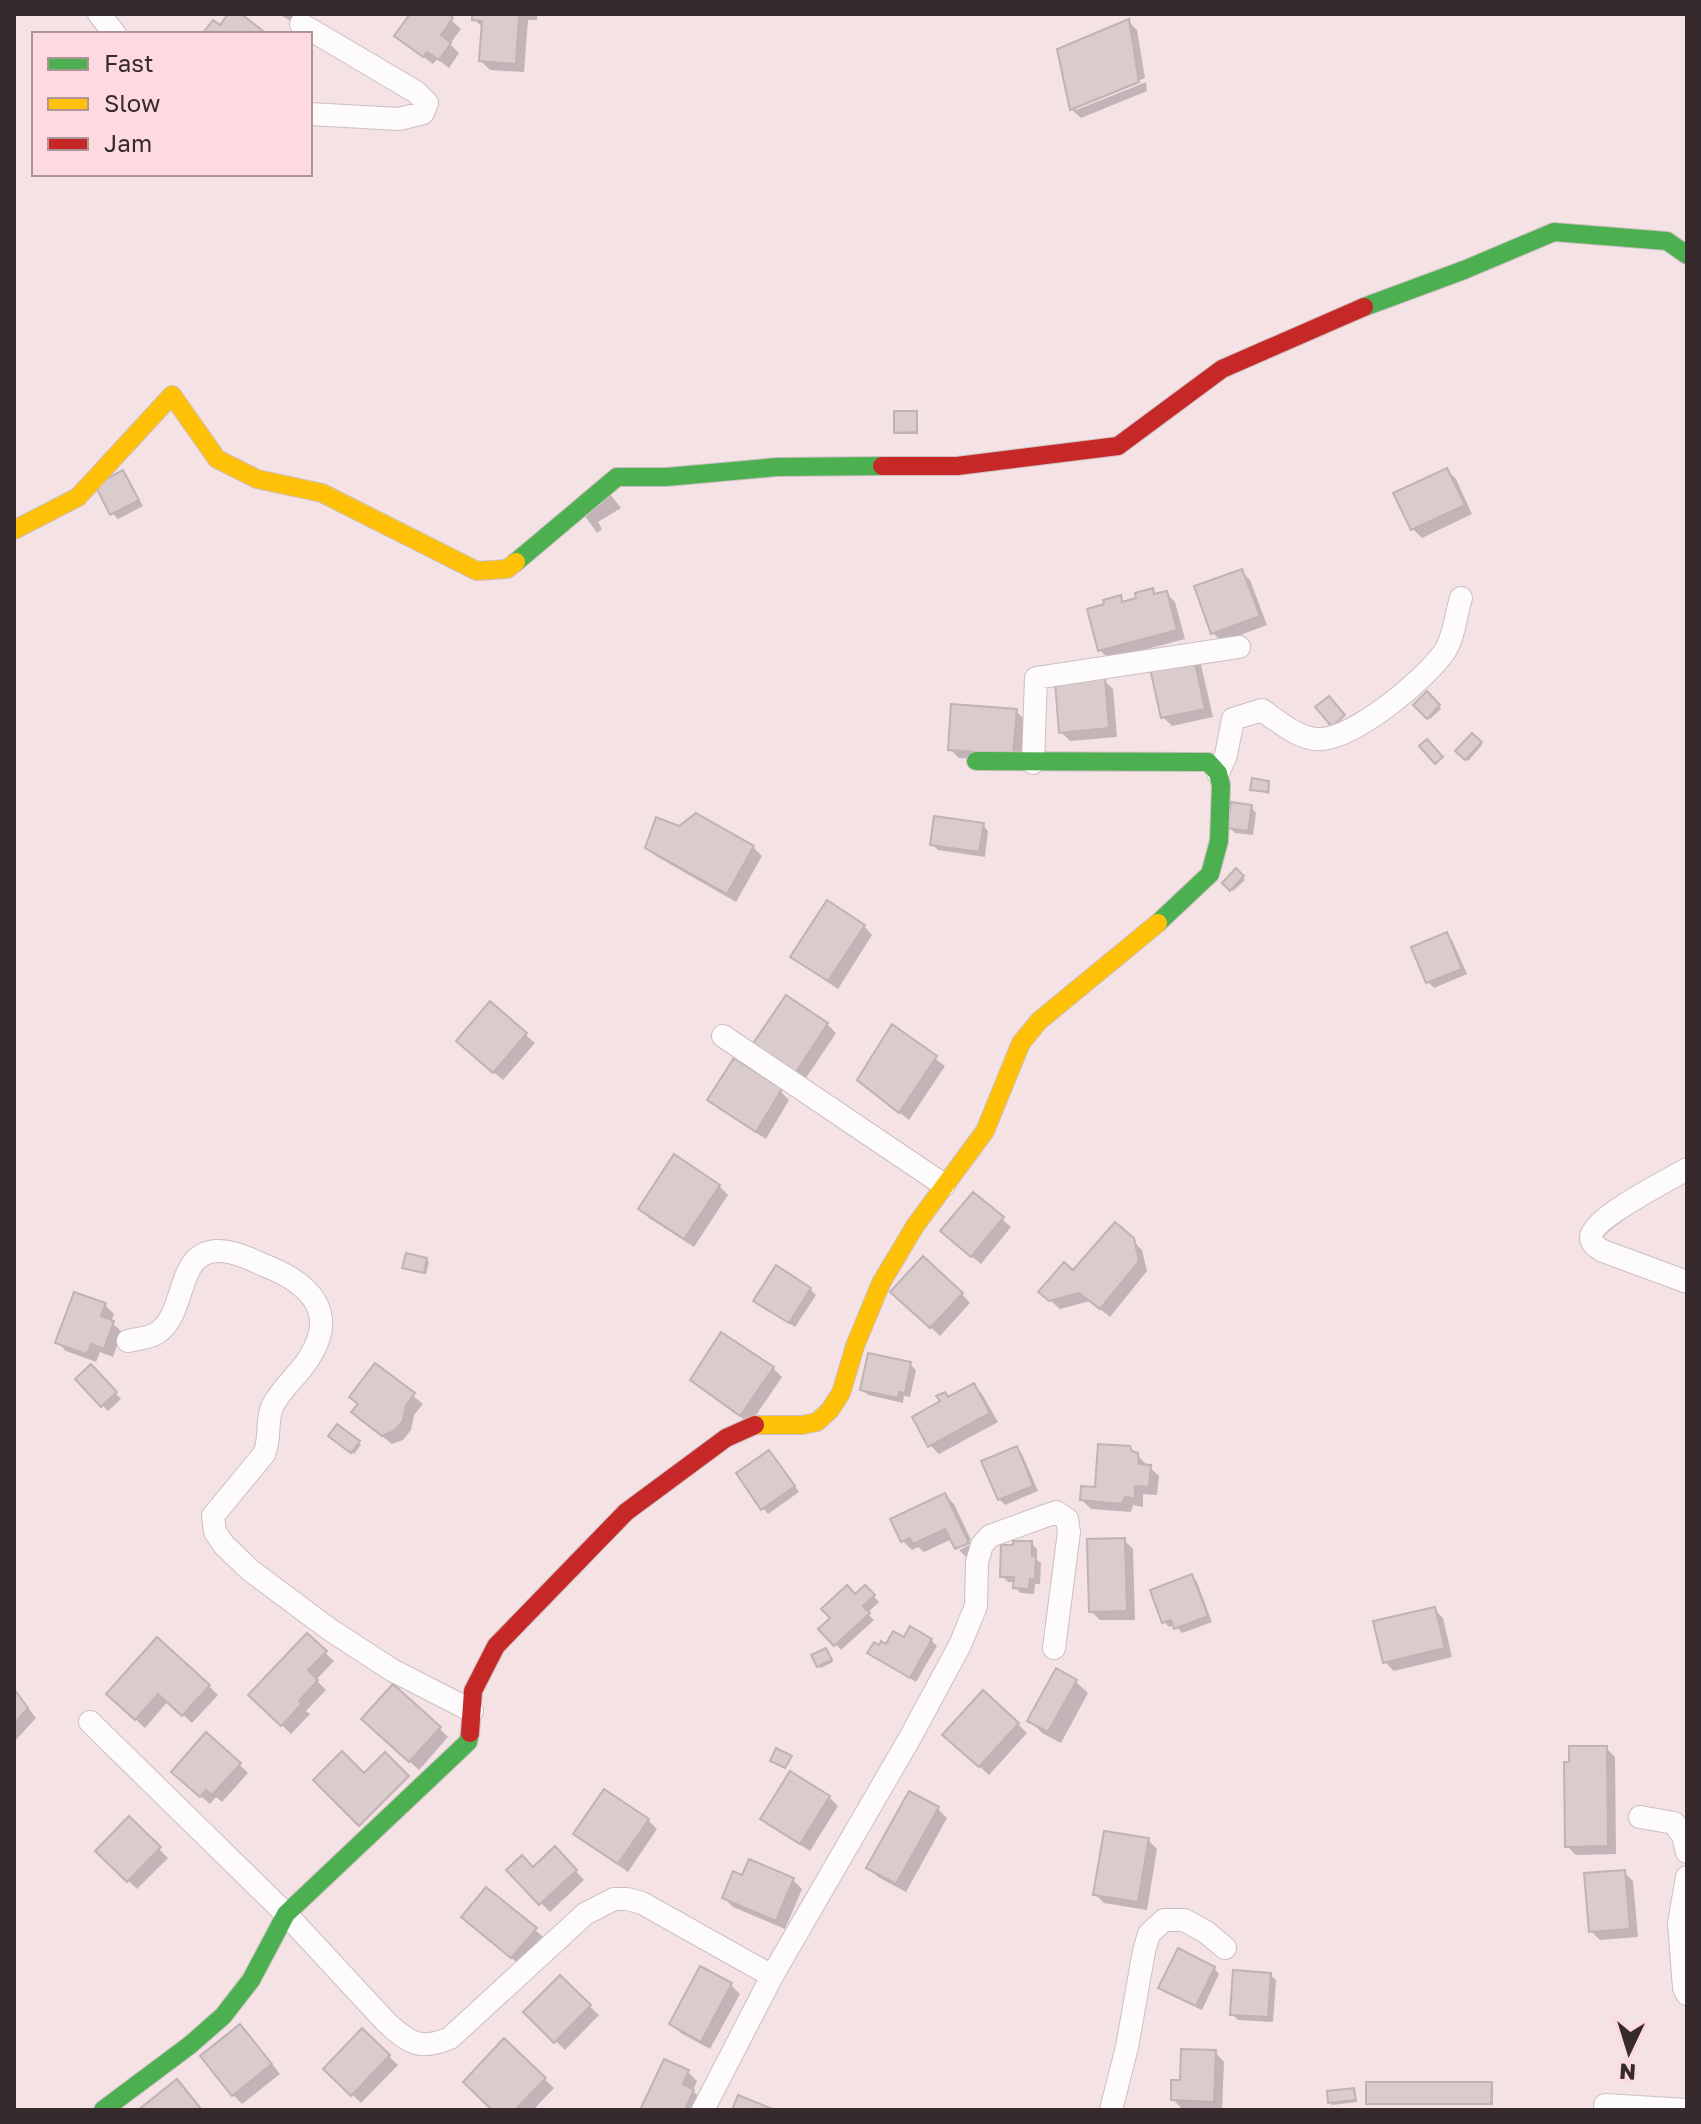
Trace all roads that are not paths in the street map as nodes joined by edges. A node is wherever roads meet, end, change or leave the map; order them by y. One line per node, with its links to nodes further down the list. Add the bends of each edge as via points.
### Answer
1 (99, 14): 3 (street)
2 (301, 24): 4 (street, via 427,103 419,116 399,119)
3 (113, 32)
4 (312, 114)
5 (1687, 255): 6 (street, via 1667,241 1554,232 1222,369 1118,446 957,466 777,467 617,477 507,569 477,571 322,493 257,479 217,459 172,395 78,497)
6 (14, 530)
7 (1461, 598): 11 (street, via 1446,649 1414,685 1352,730 1319,740 1290,730 1262,710 1233,719)
8 (1239, 647): 10 (street, via 1036,678)
9 (976, 761): 10 (street)
10 (1033, 763): 11 (street, via 1194,760 1208,762)
11 (1218, 773): 14 (street, via 1219,841 1210,874 1039,1021 1021,1043 985,1131)
12 (723, 1036): 14 (street)
13 (1687, 1169): 15 (street, via 1611,1214 1591,1239 1603,1251)
14 (944, 1185): 18 (street, via 881,1283 830,1410 817,1422 756,1424 726,1438 626,1512 496,1646 472,1695)
15 (1687, 1282)
16 (128, 1341): 18 (street, via 156,1334 174,1313 194,1262 216,1250 279,1271 308,1289 319,1306 318,1343 278,1396 271,1410 269,1444 213,1516 215,1532 234,1557 329,1629 392,1670)
17 (1054, 1648): 25 (street, via 1069,1532 1067,1519 1056,1512 990,1536 982,1545 976,1606 960,1645)
18 (472, 1711): 23 (street, via 473,1726 462,1749)
19 (90, 1722): 23 (street)
20 (1640, 1817): 21 (street, via 1674,1823)
21 (1687, 1852)
22 (1687, 1877): 26 (street, via 1679,1923)
23 (286, 1914): 25 (street, via 386,2022 402,2037 427,2047 450,2038 585,1914 614,1899 642,1903); 28 (street, via 236,2000)
24 (1225, 1948): 30 (street, via 1184,1920 1164,1920 1149,1934)
25 (772, 1976): 29 (street)
26 (1687, 1994)
27 (1605, 2105): 31 (street)
28 (103, 2110)
29 (703, 2110)
30 (1111, 2110)
31 (1687, 2110)

